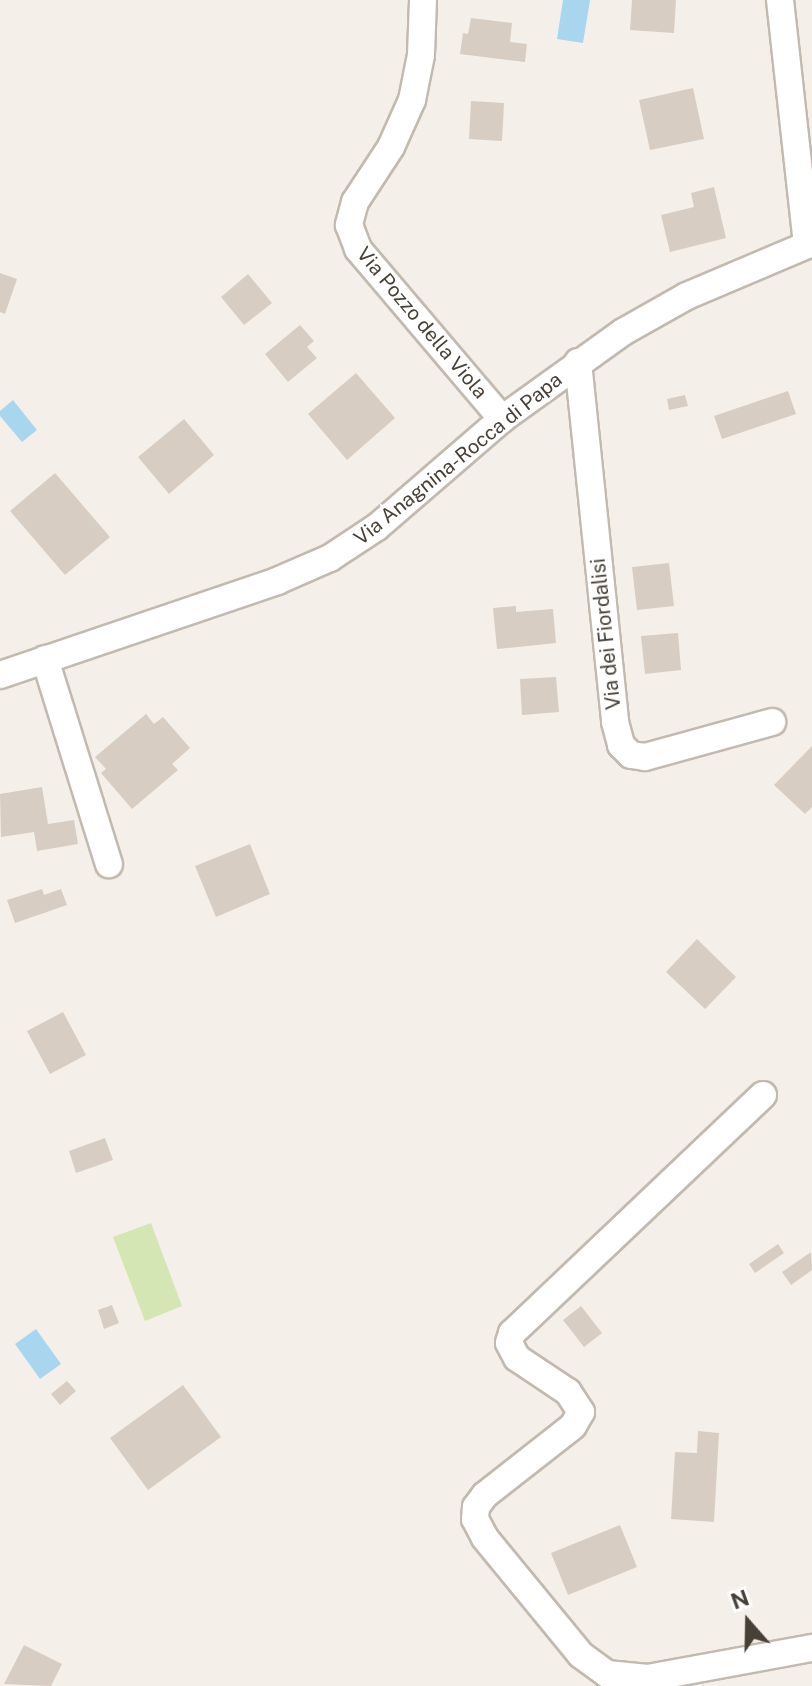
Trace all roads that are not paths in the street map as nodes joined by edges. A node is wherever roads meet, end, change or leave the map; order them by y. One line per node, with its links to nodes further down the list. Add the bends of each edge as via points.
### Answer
1 (423, 0): 5 (street, Via Pozzo della Viola, via 421,55 412,100 386,157 355,202 349,225 358,249)
2 (780, 0): 3 (street)
3 (809, 244): 4 (street, Via Anagnina-Rocca di Papa, via 670,305)
4 (578, 362): 5 (street, Via Anagnina-Rocca di Papa); 8 (street, Via dei Fiordalisi, via 621,745 631,755 645,757)
5 (502, 419): 6 (street, Via Anagnina-Rocca di Papa, via 392,516 330,558)
6 (45, 659): 7 (street, Via Anagnina-Rocca di Papa); 9 (street)
7 (0, 675)
8 (772, 722)
9 (109, 864)
10 (763, 1095): 11 (street, via 524,1318 509,1343 517,1358 574,1397 581,1412 573,1426 485,1495 475,1519 581,1655 607,1674 638,1679)
11 (812, 1648)

